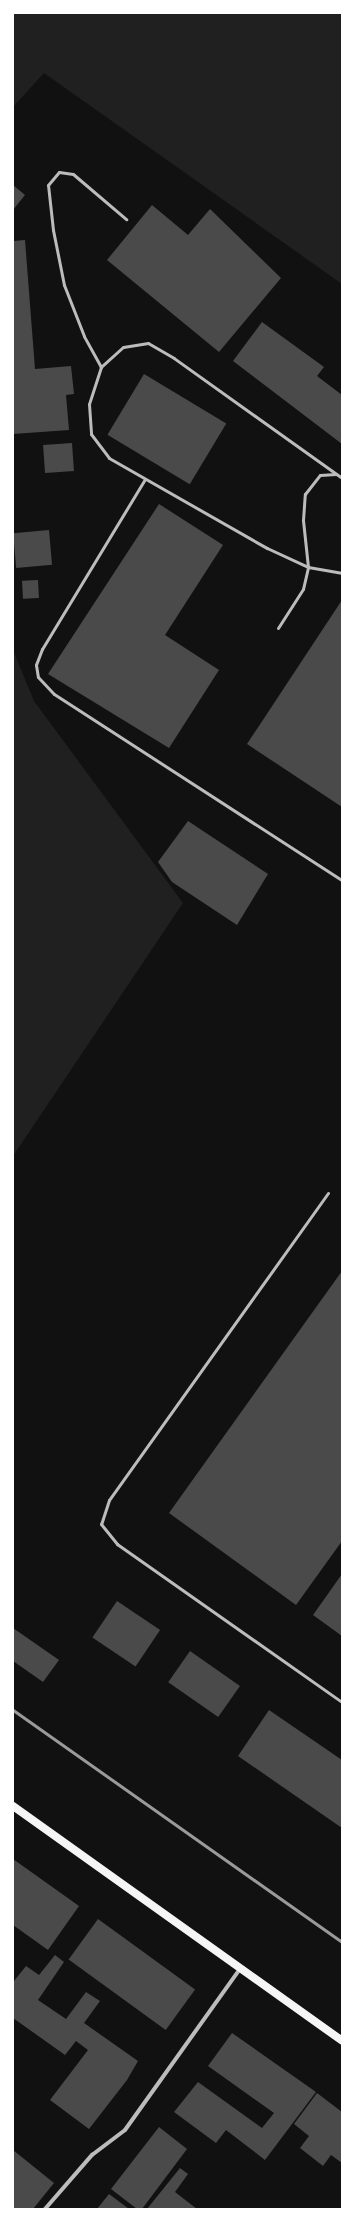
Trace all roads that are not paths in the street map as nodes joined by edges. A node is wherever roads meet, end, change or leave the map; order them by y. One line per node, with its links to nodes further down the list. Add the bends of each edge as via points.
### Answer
1 (126, 219): 2 (lane, via 74,174 59,172 48,185 52,230 64,285 84,336)
2 (101, 368): 3 (lane, via 123,347 148,343 174,358); 5 (lane, via 89,404 91,434 109,458)
3 (336, 474): 4 (lane); 6 (lane, via 320,475 305,494 303,520)
4 (342, 478)
5 (145, 479): 6 (lane, via 267,548); 9 (lane, via 42,649 36,665 38,677 54,694)
6 (308, 567): 7 (lane); 8 (lane, via 303,589)
7 (342, 573)
8 (278, 628)
9 (342, 880)
10 (328, 1193): 11 (lane, via 109,1500 101,1524 117,1544)
11 (342, 1702)
12 (13, 1806): 13 (main road)
13 (241, 1967): 14 (main road); 15 (street, via 125,2130 92,2156)
14 (342, 2041)
15 (44, 2209)

